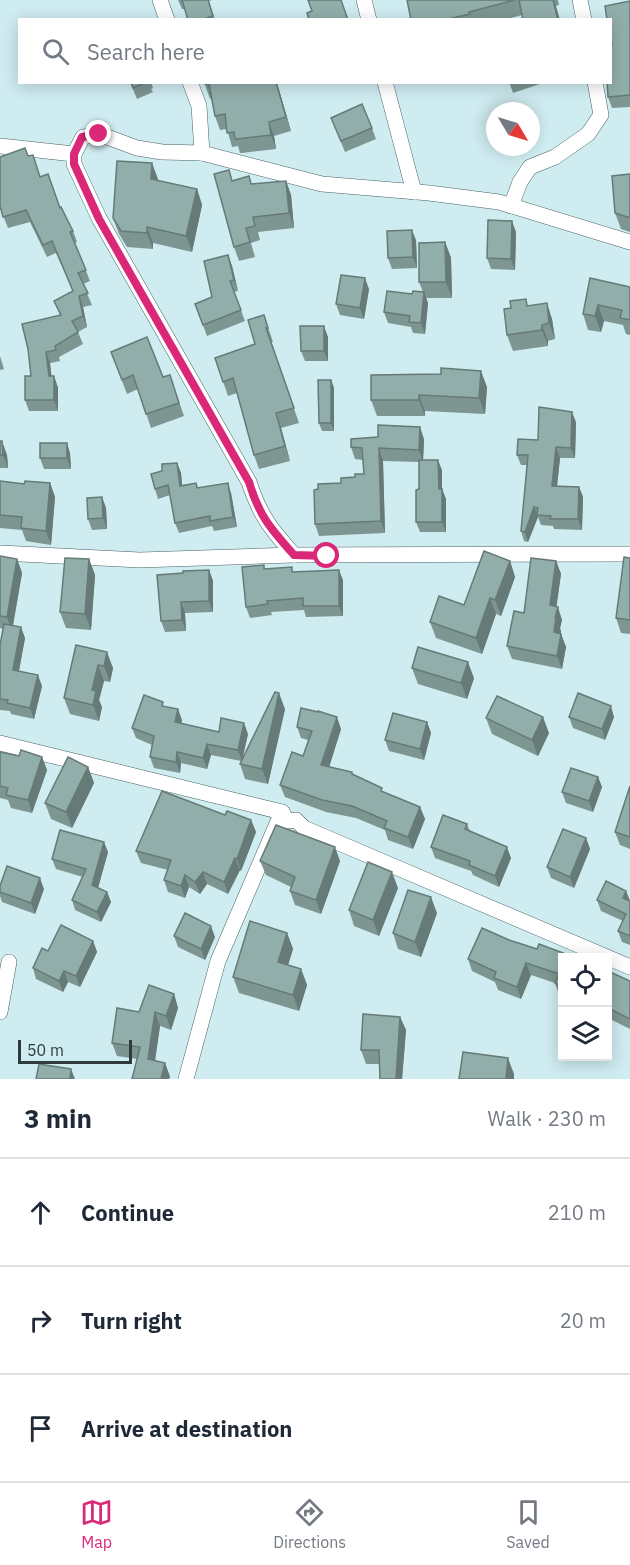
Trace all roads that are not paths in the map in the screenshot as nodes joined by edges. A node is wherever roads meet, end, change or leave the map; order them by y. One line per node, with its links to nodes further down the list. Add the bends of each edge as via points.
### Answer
1 (160, 0): 4 (street)
2 (364, 0): 5 (street)
3 (580, 0): 6 (street)
4 (166, 18)
5 (368, 18)
6 (584, 18)
7 (191, 84): 11 (street, via 199,106)
8 (386, 84): 13 (street)
9 (595, 84): 14 (street, via 601,115 588,134 555,157 530,167)
10 (0, 146): 12 (street)
11 (202, 153): 12 (street, via 137,148 91,134 82,137); 13 (street, via 322,184)
12 (74, 154): 18 (street, via 74,164 99,219 249,482 257,507 274,535)
13 (414, 192): 14 (street)
14 (511, 206): 15 (street)
15 (630, 242)
16 (0, 553): 18 (street, via 140,560)
17 (630, 554): 18 (street)
18 (294, 555)
19 (0, 743): 20 (street)
20 (282, 813): 22 (street, via 287,821 296,820 304,828); 24 (street, via 219,961)
21 (9, 962): 23 (street)
22 (630, 967)
23 (0, 1012)
24 (186, 1079)

